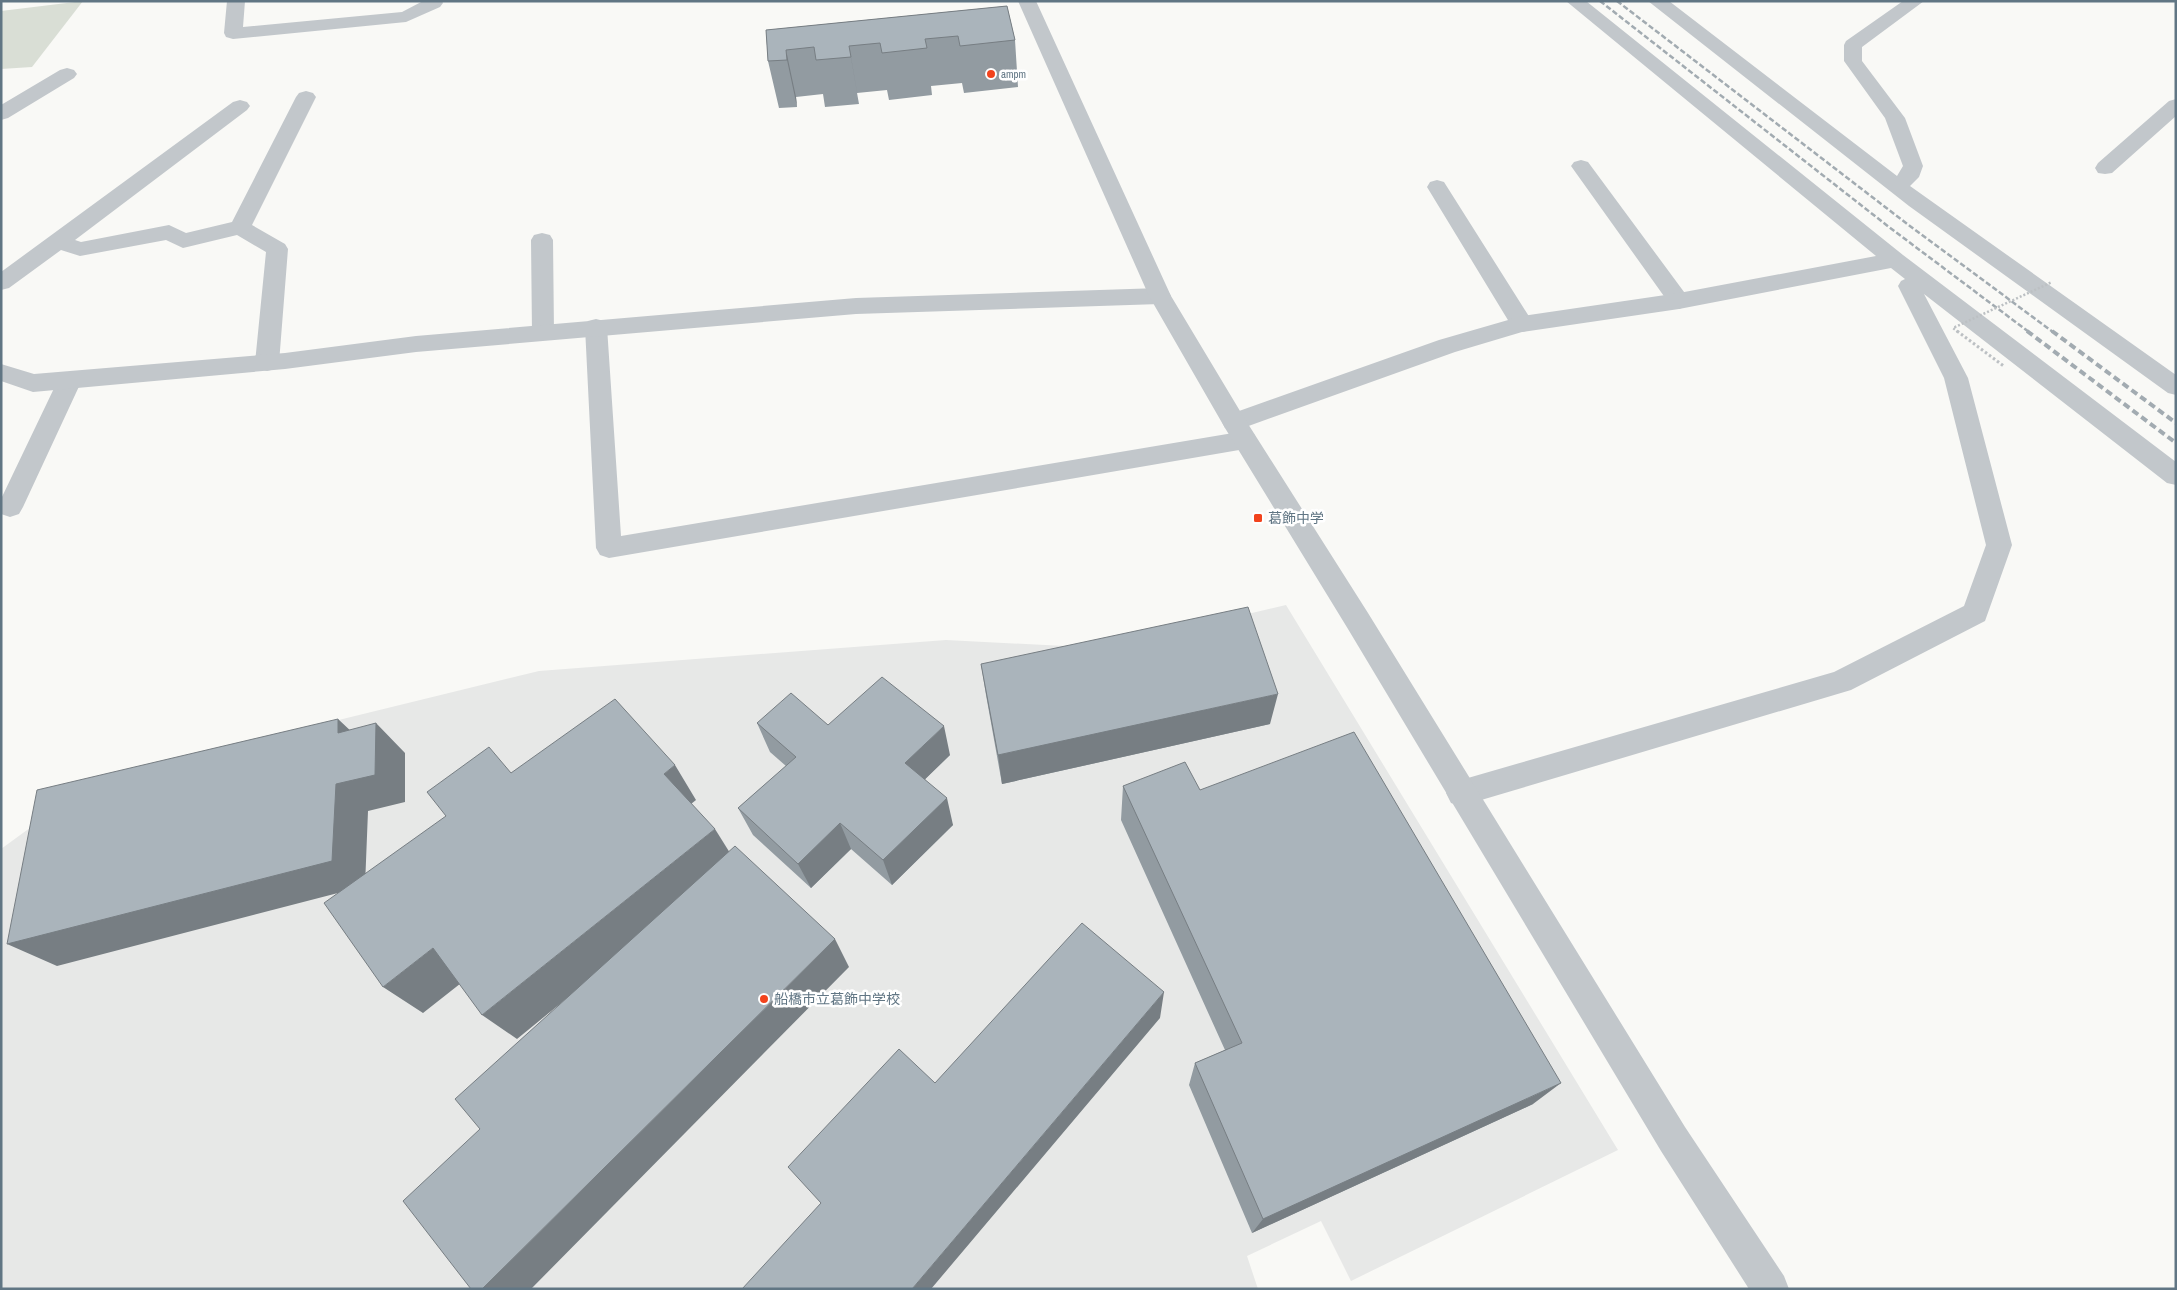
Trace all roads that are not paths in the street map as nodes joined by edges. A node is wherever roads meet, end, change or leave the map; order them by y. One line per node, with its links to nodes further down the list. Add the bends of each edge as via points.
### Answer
1 (236, 1): 2 (street, via 233,33 406,17 434,4)
2 (433, 1)
3 (1028, 1): 22 (street)
4 (1576, 1): 19 (street)
5 (1657, 1): 14 (street)
6 (1914, 1): 14 (street, via 1853,45 1853,61 1895,118 1913,166 1909,177)
7 (67, 74): 11 (street)
8 (306, 97): 16 (street)
9 (2176, 105): 13 (street)
10 (240, 106): 18 (street)
11 (1, 114)
12 (1581, 166): 23 (street)
13 (2105, 168)
14 (1897, 186): 30 (street)
15 (1437, 187): 24 (street)
16 (240, 227): 18 (street, via 183,241 169,232 80,249); 27 (street, via 276,249)
17 (542, 240): 26 (street)
18 (58, 242): 21 (street)
19 (1895, 260): 20 (street); 23 (street)
20 (1922, 281): 32 (street); 34 (street, via 1909,286 1956,378 1999,545 1975,614 1841,682)
21 (1, 284)
22 (1160, 296): 25 (street, via 856,306); 31 (street)
23 (1679, 301): 24 (street)
24 (1522, 324): 31 (street, via 1446,346)
25 (596, 327): 26 (street); 31 (street, via 609,548)
26 (543, 332): 27 (street)
27 (267, 363): 29 (street)
28 (1, 372): 29 (street, via 33,382)
29 (70, 380): 33 (street)
30 (2176, 387)
31 (1239, 431): 34 (street)
32 (2176, 476)
33 (10, 507)
34 (1461, 794): 35 (street, via 1668,1131)
35 (1771, 1289)

